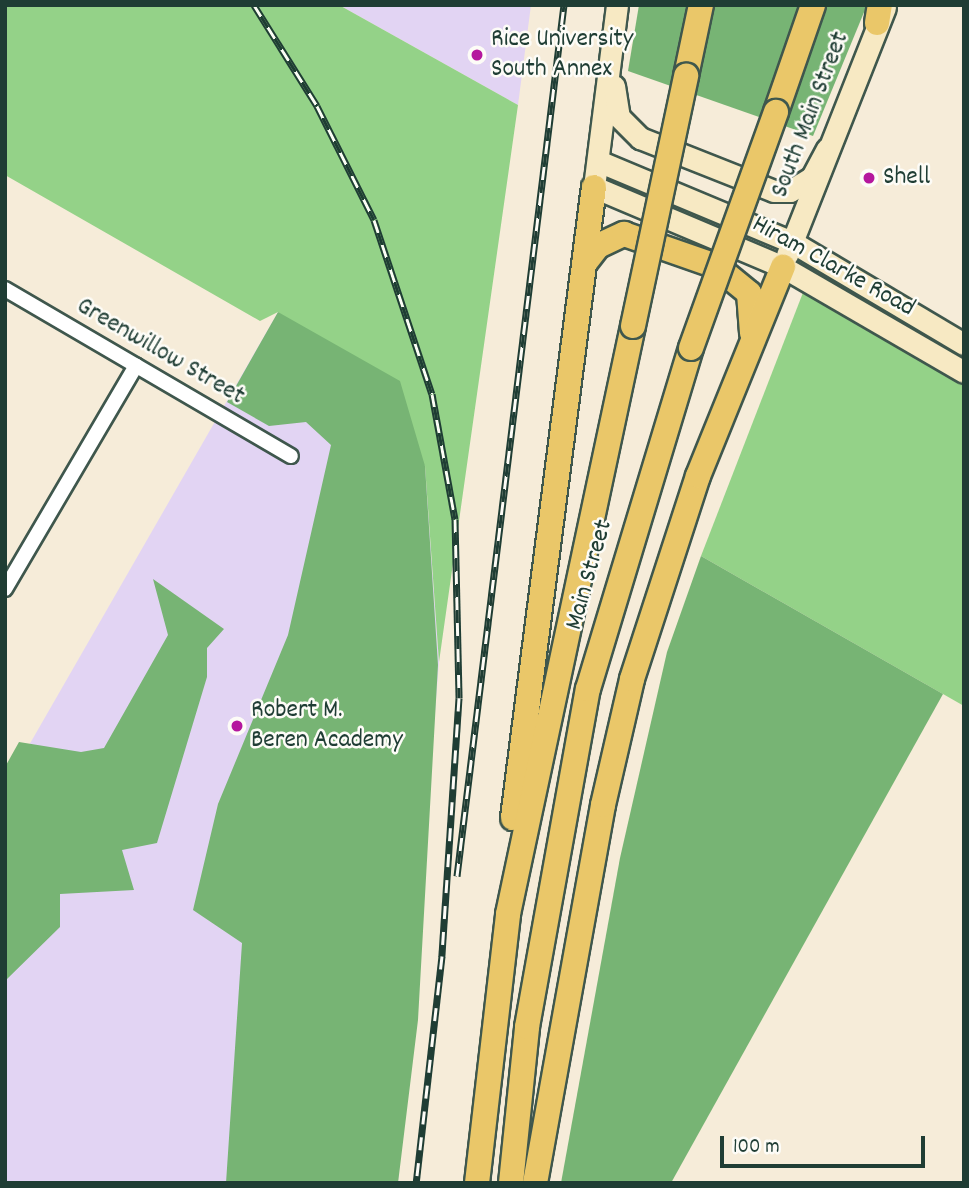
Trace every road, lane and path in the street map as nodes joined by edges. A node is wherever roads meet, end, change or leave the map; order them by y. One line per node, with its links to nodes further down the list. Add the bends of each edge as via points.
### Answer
1 (617, 5): 5 (main road)
2 (701, 5): 19 (highway, Main Street, bridge)
3 (813, 5): 21 (highway, Main Street, bridge, via 691,348 588,689 527,1027)
4 (881, 11): 6 (main road, South Main Street)
5 (610, 67): 6 (main road, via 619,117 631,132 774,191 790,191 812,177); 7 (main road)
6 (827, 149): 9 (main road, South Main Street)
7 (598, 161): 8 (main road); 9 (main road, Hiram Clarke Road)
8 (594, 187): 10 (highway); 11 (main road, Hiram Clarke Road)
9 (792, 242): 11 (main road, South Main Street); 14 (main road, Hiram Clarke Road)
10 (584, 264): 13 (highway, via 598,246 624,234 716,266 748,293); 19 (highway, via 509,846)
11 (783, 267): 13 (highway); 16 (main road, Hiram Clarke Road)
12 (5, 289): 15 (street, Greenwillow Street)
13 (752, 338): 22 (highway, via 694,488 632,679 603,805)
14 (964, 344)
15 (135, 366): 17 (street, Greenwillow Street); 18 (street)
16 (964, 372)
17 (291, 456)
18 (5, 589)
19 (502, 954): 20 (highway, Main Street)
20 (477, 1183)
21 (511, 1183)
22 (536, 1183)

